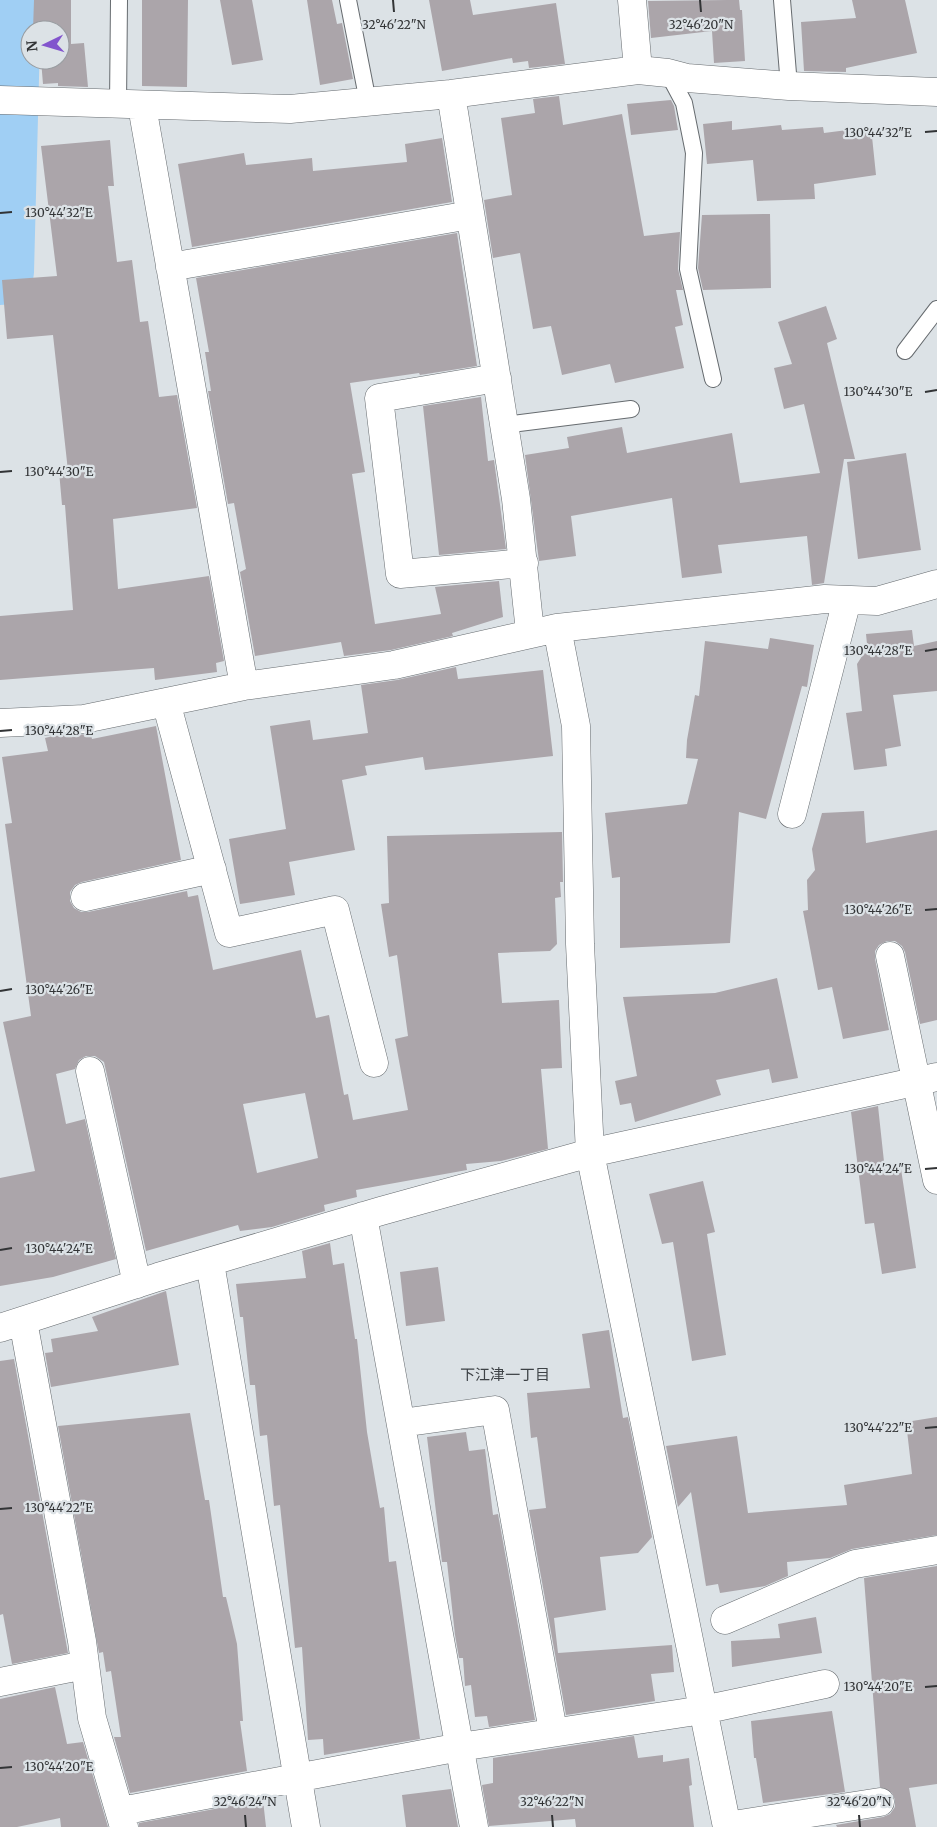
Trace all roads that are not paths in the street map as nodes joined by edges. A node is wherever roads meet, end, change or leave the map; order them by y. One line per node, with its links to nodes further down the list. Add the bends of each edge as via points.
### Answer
1 (119, 0): 12 (lane)
2 (348, 0): 11 (lane)
3 (632, 0): 5 (street)
4 (782, 0): 7 (lane)
5 (638, 70): 6 (street); 9 (street)
6 (668, 73): 7 (street, via 687,78); 18 (lane, via 684,103 694,153 688,269)
7 (789, 86): 8 (street)
8 (937, 92)
9 (451, 94): 11 (street); 13 (street)
10 (0, 100): 12 (street)
11 (368, 102): 12 (street, via 290,109)
12 (130, 106): 14 (street)
13 (470, 215): 14 (street); 17 (street)
14 (170, 267): 26 (street)
15 (937, 310): 16 (lane)
16 (905, 351)
17 (497, 378): 20 (street); 21 (street, via 379,398 400,574)
18 (713, 379)
19 (631, 409): 20 (lane)
20 (504, 425): 21 (street)
21 (524, 563): 25 (street)
22 (937, 584): 23 (street, via 877,601)
23 (847, 600): 24 (street, via 825,599); 29 (street)
24 (557, 628): 25 (street); 36 (street, via 576,726 580,944)
25 (530, 632): 26 (street, via 394,665)
26 (244, 686): 27 (street)
27 (166, 702): 28 (street, via 84,719); 30 (street)
28 (0, 723)
29 (792, 814)
30 (212, 869): 31 (street); 33 (street, via 229,933 335,910)
31 (85, 897)
32 (890, 956): 35 (street)
33 (374, 1063)
34 (90, 1071): 40 (street)
35 (927, 1079): 36 (street); 37 (street)
36 (590, 1153): 38 (street); 48 (street)
37 (937, 1180)
38 (363, 1216): 39 (street); 42 (street)
39 (210, 1263): 40 (street); 51 (street)
40 (137, 1284): 41 (street)
41 (12, 1324): 45 (street, via 82,1642)
42 (401, 1423): 49 (street, via 495,1410); 50 (street)
43 (937, 1550): 44 (street, via 855,1564)
44 (725, 1620)
45 (84, 1665): 46 (street); 53 (street, via 92,1718)
46 (0, 1682)
47 (825, 1684): 48 (street)
48 (703, 1710): 49 (street); 56 (street)
49 (553, 1731): 50 (street)
50 (460, 1747): 51 (street); 55 (street)
51 (298, 1779): 53 (street); 54 (street)
52 (880, 1802): 56 (street)
53 (122, 1819)
54 (306, 1827)
55 (474, 1827)
56 (727, 1827)

